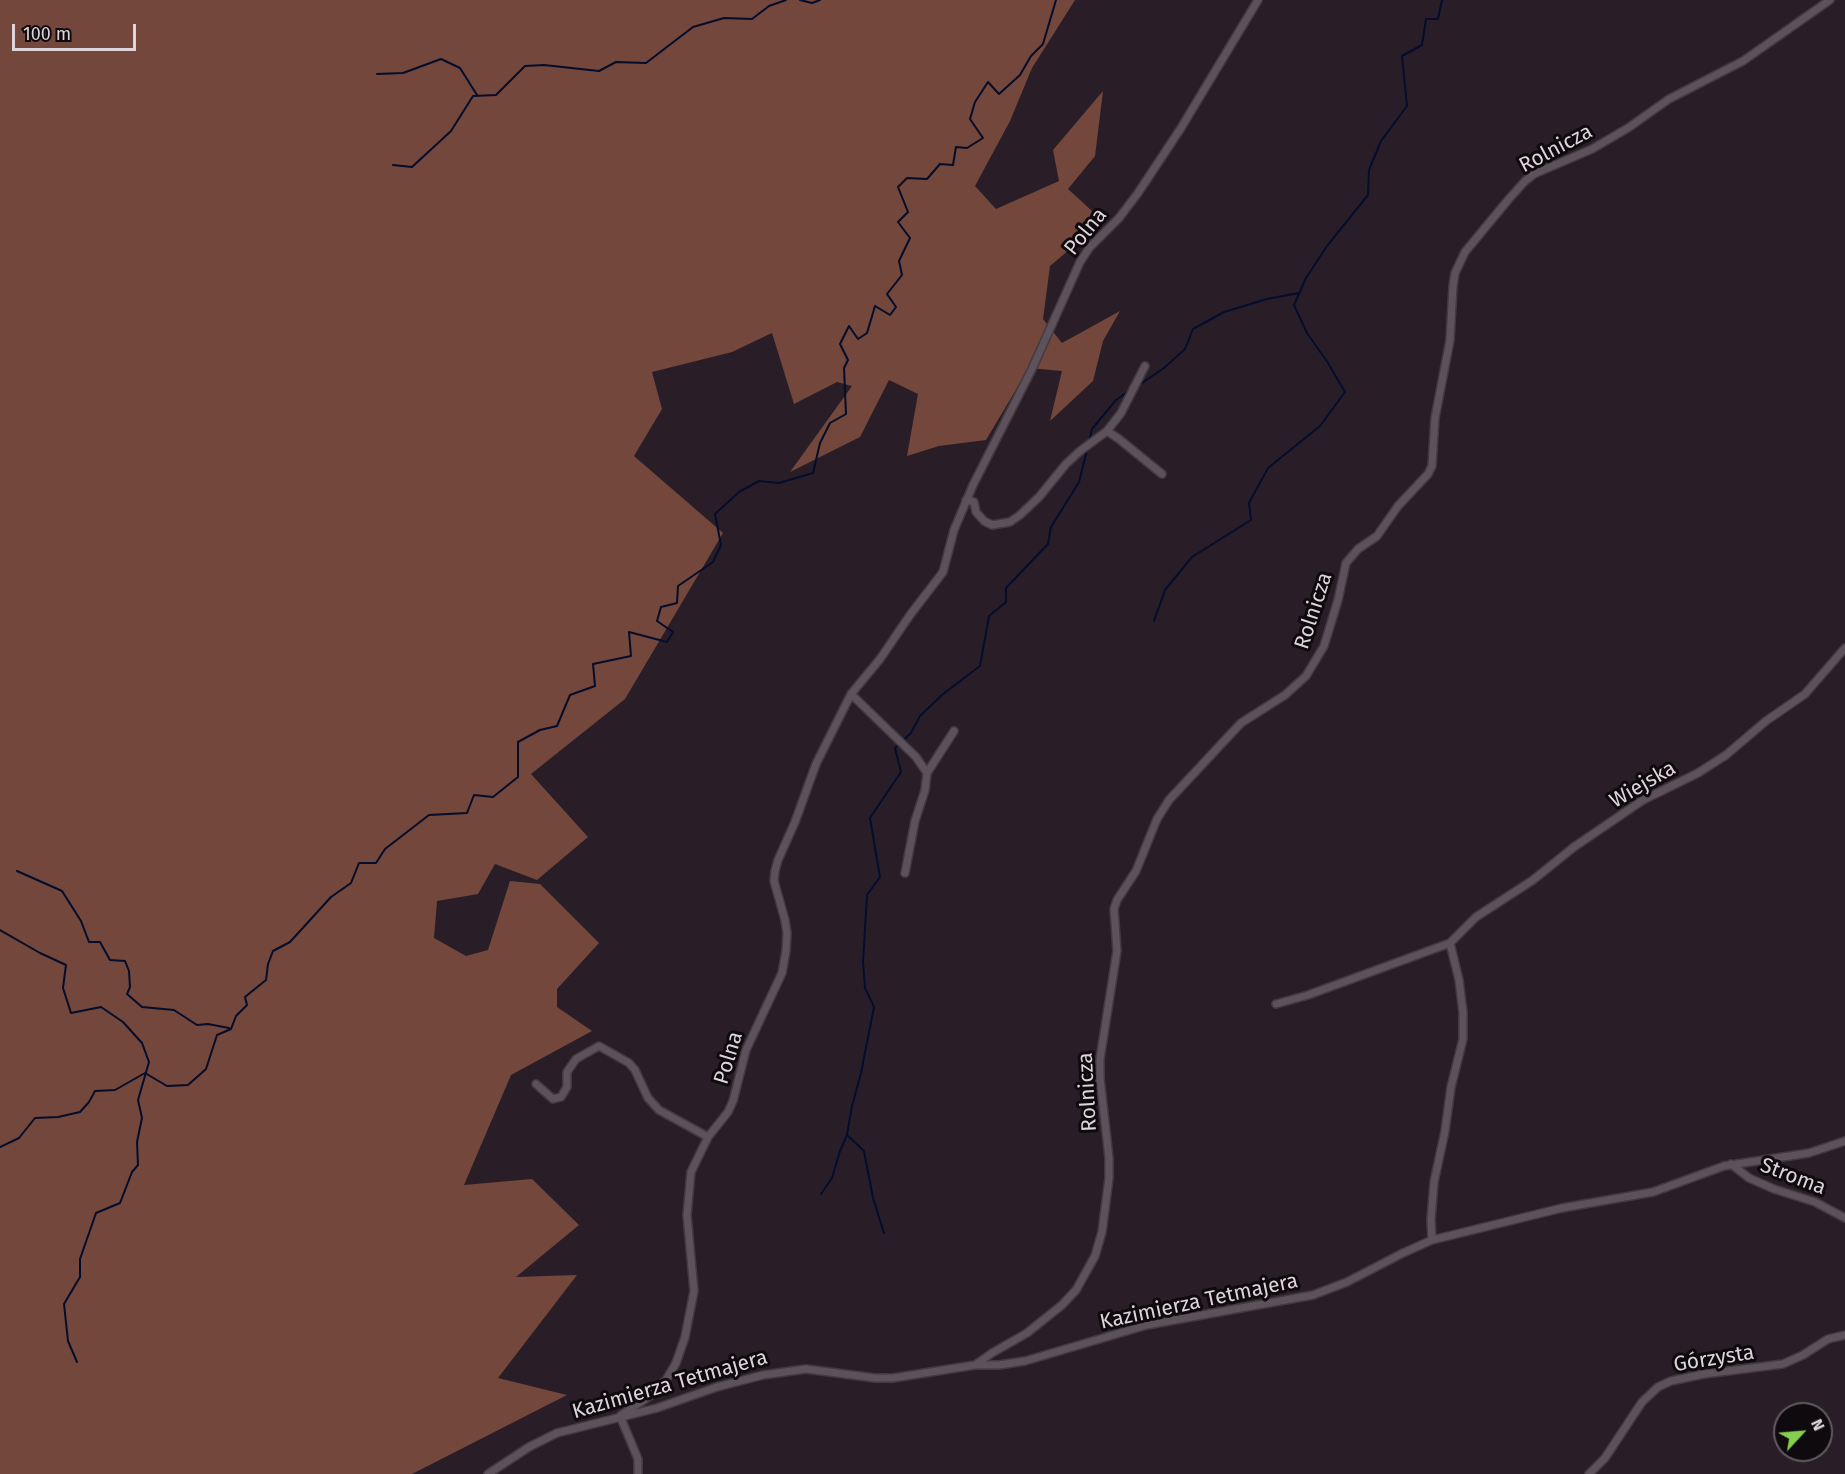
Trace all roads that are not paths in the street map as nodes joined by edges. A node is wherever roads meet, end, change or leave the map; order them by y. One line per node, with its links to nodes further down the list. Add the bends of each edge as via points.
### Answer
1 (1258, 0): 6 (street, Polna, via 1138,193 1080,262)
2 (1830, 0): 21 (street, Rolnicza, via 1743,61 1669,99 1592,149 1534,174 1465,252 1455,273 1428,474 1377,536 1346,563 1324,646 1306,676 1285,695 1240,723 1169,800 1156,819 1136,871 1117,900 1117,951 1100,1059 1109,1178 1095,1256 1076,1290 1062,1305 1027,1333)
3 (1145, 366): 4 (street, via 1121,413)
4 (1107, 431): 5 (street); 6 (street, via 1080,451 1010,522 992,525 984,521 974,502)
5 (1162, 474)
6 (966, 500): 8 (street, Polna, via 939,580)
7 (1845, 648): 12 (street, Wiejska, via 1805,694 1726,755 1643,801 1574,847 1533,880 1476,917)
8 (851, 694): 10 (street, via 916,757); 15 (street, Polna, via 816,764 778,860 774,881 787,933 782,974 746,1050 733,1101)
9 (954, 731): 10 (street)
10 (927, 773): 11 (street)
11 (905, 873)
12 (1450, 943): 13 (street, Wiejska); 19 (street, via 1459,980 1462,1039 1434,1182)
13 (1276, 1004)
14 (536, 1083): 15 (street, via 553,1099 561,1097 567,1087 567,1072 576,1059 599,1046 629,1063 659,1110)
15 (708, 1137): 22 (street, Polna, via 694,1162 688,1191 694,1291 685,1337 666,1380)
16 (1845, 1142): 17 (street, Kazimierza Tetmajera, via 1809,1153)
17 (1731, 1164): 18 (street, Stroma, via 1749,1178 1815,1202); 19 (street, Kazimierza Tetmajera, via 1653,1192 1562,1208)
18 (1845, 1218)
19 (1432, 1240): 21 (street, Kazimierza Tetmajera, via 1313,1295 1134,1329 1024,1361)
20 (1845, 1335): 25 (street, Górzysta, via 1828,1339 1783,1364 1704,1374 1658,1387 1647,1396 1605,1458)
21 (975, 1365): 22 (street, Kazimierza Tetmajera, via 893,1378 787,1370)
22 (620, 1416): 23 (street, Kazimierza Tetmajera, via 546,1437); 24 (street, via 638,1459)
23 (488, 1474)
24 (638, 1474)
25 (1589, 1474)

